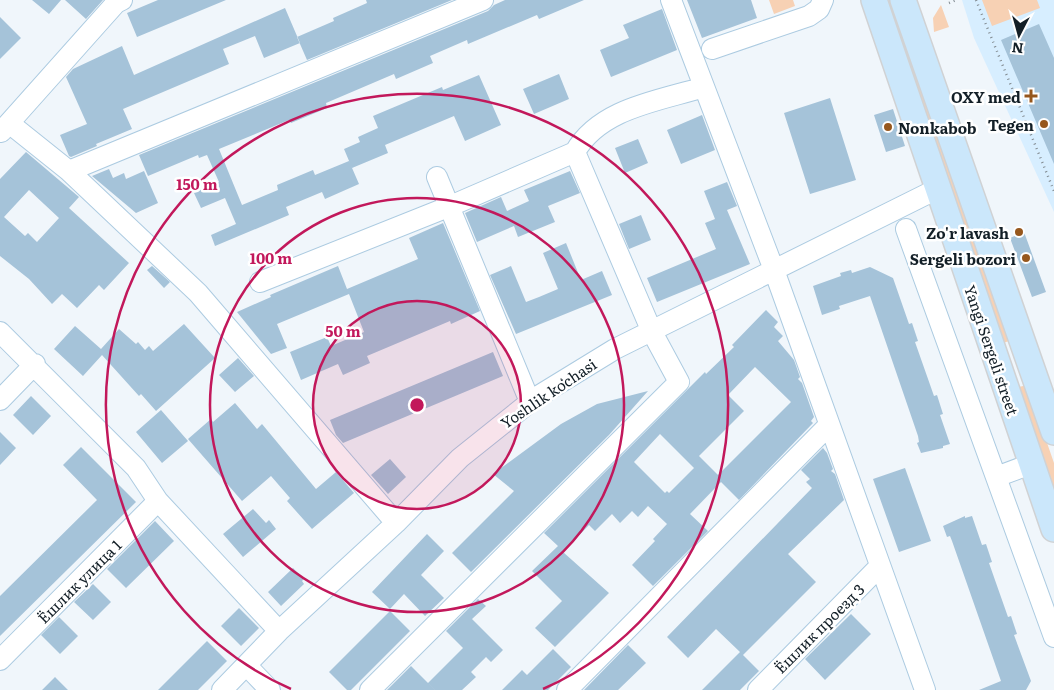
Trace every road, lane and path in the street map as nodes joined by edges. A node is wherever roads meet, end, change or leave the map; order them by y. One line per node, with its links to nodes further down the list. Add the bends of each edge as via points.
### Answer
1 (122, 0): 12 (street)
2 (483, 0): 14 (street)
3 (671, 0): 11 (street)
4 (823, 0): 10 (street, via 819,9 809,16)
5 (956, 0): 8 (path)
6 (976, 0): 17 (path)
7 (908, 2): 9 (main road); 25 (main road, Yangi Sergeli street)
8 (950, 2)
9 (877, 8): 16 (main road, Yangi Sergeli street)
10 (712, 49)
11 (704, 87): 13 (street, via 614,116 583,139); 20 (street)
12 (4, 128): 14 (street)
13 (575, 152): 18 (street); 23 (street)
14 (69, 171): 34 (street, via 198,293)
15 (437, 177): 18 (street)
16 (939, 188): 20 (street, Yoshlik koʻchasi); 26 (main road, Yangi Sergeli street)
17 (1054, 191)
18 (448, 207): 21 (street); 28 (street)
19 (906, 229): 32 (street)
20 (774, 270): 23 (street, Yoshlik koʻchasi); 29 (street)
21 (260, 282)
22 (0, 332): 24 (street)
23 (652, 332): 28 (street, Yoshlik koʻchasi, via 616,349); 43 (street, via 679,382)
24 (35, 364): 27 (street); 33 (street, via 136,468)
25 (1033, 372): 26 (main road, via 1014,366 1006,372); 30 (main road, Yangi Sergeli street)
26 (1002, 382): 31 (main road, Yangi Sergeli street)
27 (0, 400)
28 (530, 402): 34 (street, Yoshlik koʻchasi, via 460,458)
29 (829, 425): 36 (street); 44 (street)
30 (1054, 432)
31 (1031, 464): 32 (street); 35 (main road, Yangi Sergeli street)
32 (996, 477): 38 (street)
33 (158, 501): 37 (street); 39 (street, Ёшлик улица 1)
34 (396, 523): 37 (street, Yoshlik koʻchasi)
35 (1054, 529)
36 (880, 566): 45 (street, Ёшлик проезд 3); 46 (street)
37 (279, 631): 40 (street, Yoshlik koʻchasi)
38 (1054, 637)
39 (0, 660)
40 (247, 666): 41 (street, Yoshlik koʻchasi); 42 (street)
41 (222, 690)
42 (270, 690)
43 (370, 690)
44 (567, 690)
45 (758, 690)
46 (925, 690)

